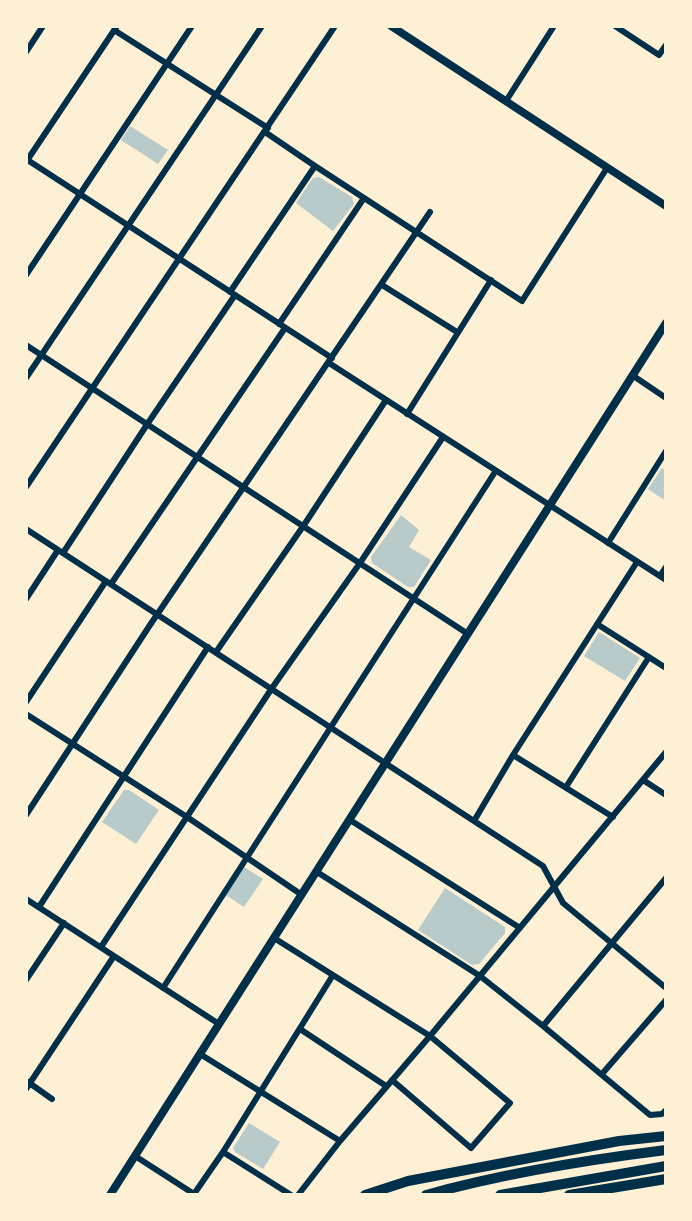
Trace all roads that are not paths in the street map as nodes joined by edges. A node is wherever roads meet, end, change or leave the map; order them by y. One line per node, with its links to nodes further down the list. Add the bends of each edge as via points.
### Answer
1 (43, 26): 12 (street)
2 (192, 26): 13 (street)
3 (262, 26): 14 (street)
4 (335, 26): 16 (street)
5 (391, 26): 10 (street)
6 (410, 26): 10 (street)
7 (554, 26): 15 (street)
8 (615, 26): 11 (street, via 659,55)
9 (115, 28): 13 (street); 17 (street)
10 (404, 35): 15 (street)
11 (666, 45)
12 (26, 52)
13 (167, 63): 14 (street); 20 (street)
14 (216, 95): 16 (street); 24 (street)
15 (506, 102): 19 (street)
16 (266, 130): 18 (street); 26 (street)
17 (27, 160): 20 (street)
18 (315, 166): 21 (street); 30 (street)
19 (607, 168): 22 (street); 28 (street, via 522,300)
20 (81, 194): 24 (street); 27 (street)
21 (365, 198): 25 (street); 32 (street)
22 (666, 206)
23 (430, 212): 25 (street)
24 (129, 226): 26 (street); 35 (street)
25 (417, 233): 28 (street); 29 (street)
26 (180, 259): 30 (street); 39 (street)
27 (26, 275)
28 (491, 280): 33 (street)
29 (382, 285): 33 (street); 36 (street)
30 (232, 293): 32 (street); 43 (street)
31 (666, 323): 37 (street)
32 (282, 326): 36 (street); 46 (street)
33 (457, 332): 42 (street)
34 (26, 345): 35 (street)
35 (43, 354): 38 (street); 39 (street)
36 (331, 360): 41 (street); 49 (street)
37 (632, 375): 40 (street); 50 (street)
38 (26, 378)
39 (93, 387): 43 (street); 48 (street)
40 (666, 398)
41 (386, 400): 42 (street); 51 (street)
42 (407, 414): 44 (street)
43 (148, 423): 46 (street); 54 (street)
44 (443, 437): 47 (street); 56 (street)
45 (666, 452): 53 (street)
46 (197, 455): 49 (street); 59 (street)
47 (495, 472): 50 (street); 61 (street)
48 (26, 487)
49 (245, 487): 51 (street); 62 (street)
50 (550, 505): 53 (street); 64 (street)
51 (304, 525): 56 (street); 66 (street)
52 (26, 529): 54 (street)
53 (608, 543): 55 (street)
54 (61, 552): 59 (street); 60 (street)
55 (637, 562): 58 (street); 63 (street)
56 (360, 563): 61 (street); 69 (street)
57 (666, 567): 58 (street)
58 (663, 578)
59 (109, 583): 62 (street); 70 (street)
60 (26, 599)
61 (414, 599): 64 (street); 72 (street)
62 (158, 615): 65 (street); 73 (street)
63 (597, 624): 67 (street); 75 (street)
64 (468, 634): 76 (street)
65 (208, 647): 66 (street); 77 (street)
66 (216, 652): 69 (street)
67 (649, 657): 68 (street); 79 (street)
68 (666, 668)
69 (272, 688): 72 (street); 82 (street)
70 (26, 702)
71 (26, 714): 73 (street)
72 (331, 727): 76 (street); 86 (street)
73 (73, 744): 77 (street); 81 (street)
74 (666, 752): 78 (street)
75 (513, 755): 79 (street); 85 (street)
76 (386, 763): 84 (street); 85 (street)
77 (123, 778): 82 (street); 92 (street)
78 (643, 780): 80 (street); 83 (street)
79 (566, 788): 83 (street)
80 (666, 795)
81 (26, 815)
82 (187, 817): 86 (street); 97 (street)
83 (613, 817): 89 (street)
84 (350, 820): 87 (street); 94 (street)
85 (474, 821): 89 (street, via 544,866)
86 (247, 857): 90 (street); 102 (street)
87 (317, 872): 90 (street); 100 (street)
88 (666, 878): 96 (street)
89 (554, 887): 94 (street); 96 (street, via 562,903)
90 (302, 895): 95 (street)
91 (26, 899): 92 (street)
92 (39, 907): 93 (street)
93 (64, 923): 97 (street); 101 (street)
94 (520, 928): 100 (street)
95 (274, 938): 99 (street); 105 (street)
96 (612, 944): 103 (street); 106 (street)
97 (101, 947): 98 (street)
98 (114, 956): 102 (street); 112 (street)
99 (333, 975): 107 (street); 108 (street)
100 (480, 976): 106 (street); 108 (street)
101 (26, 980)
102 (163, 988): 105 (street)
103 (666, 988)
104 (666, 1000): 110 (street)
105 (219, 1024): 109 (street)
106 (543, 1026): 110 (street)
107 (300, 1029): 113 (street); 114 (street)
108 (430, 1036): 111 (street); 111 (street, via 510,1103 487,1130 471,1148)
109 (200, 1054): 114 (street); 121 (street)
110 (602, 1074): 116 (street, via 650,1115)
111 (392, 1080): 113 (street)
112 (27, 1085): 115 (street)
113 (386, 1086): 118 (street)
114 (260, 1091): 118 (street); 120 (street)
115 (52, 1099)
116 (666, 1110)
117 (666, 1136): 129 (highway, via 408,1181)
118 (340, 1141): 128 (street)
119 (666, 1150): 124 (highway)
120 (223, 1152): 121 (street, via 194,1194); 127 (street)
121 (135, 1156): 126 (street)
122 (666, 1166): 132 (highway)
123 (666, 1179): 125 (highway)
124 (447, 1189): 130 (highway); 131 (highway)
125 (628, 1190): 133 (highway)
126 (110, 1195)
127 (291, 1195)
128 (298, 1195)
129 (365, 1195)
130 (420, 1195)
131 (426, 1195)
132 (500, 1195)
133 (569, 1195)

